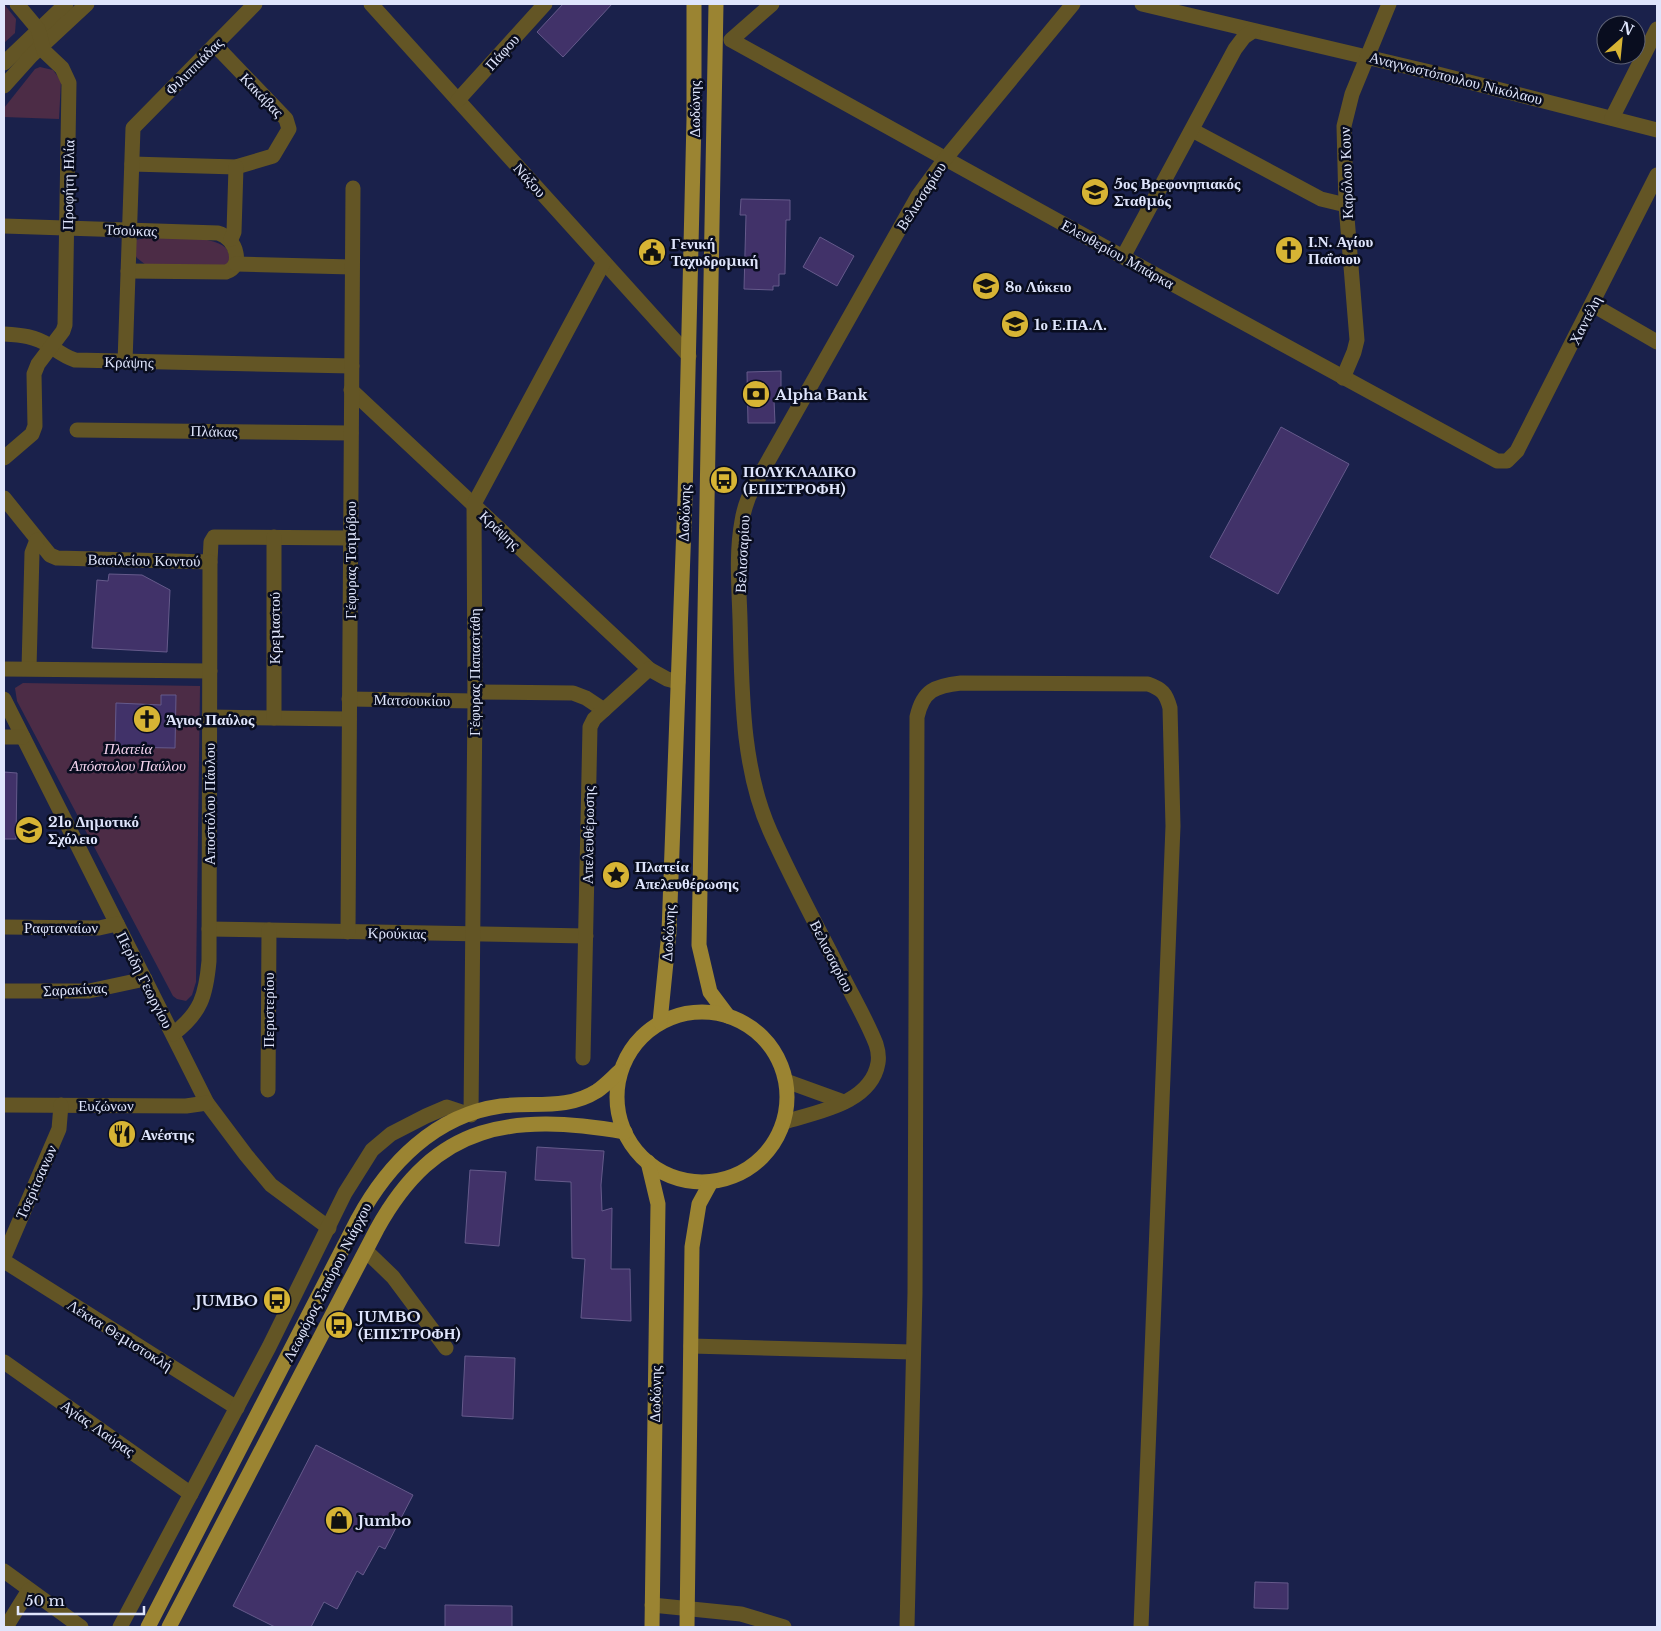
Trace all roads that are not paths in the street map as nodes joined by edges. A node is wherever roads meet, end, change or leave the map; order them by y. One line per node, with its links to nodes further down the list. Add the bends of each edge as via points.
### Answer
1 (17, 4): 14 (street)
2 (66, 4): 14 (street)
3 (87, 4): 19 (street)
4 (255, 4): 18 (street, Φιλιππιάδας)
5 (372, 4): 24 (street, Νάξου)
6 (545, 4): 24 (street, Πάφου)
7 (694, 4): 47 (main road, Δωδώνης)
8 (716, 4): 13 (main road, Δωδώνης)
9 (772, 4): 17 (street)
10 (1074, 4): 28 (street, Βελισσαρίου)
11 (1142, 4): 16 (street, Αναγνωστόπουλου Νικόλαου)
12 (1389, 4): 21 (street, Καρόλου Κουν)
13 (715, 28): 17 (street, Ελευθερίου Μπάρκα); 20 (main road, Δωδώνης)
14 (38, 29): 19 (street); 22 (street)
15 (1657, 29): 25 (street)
16 (1254, 31): 21 (street, Αναγνωστόπουλου Νικόλαου); 26 (street, via 1244,37 1235,49)
17 (731, 40): 20 (street); 28 (street, Ελευθερίου Μπάρκα)
18 (214, 45): 29 (street, Φιλιππιάδας, via 133,128); 30 (street, Κακάβας, via 286,120 289,129 273,156)
19 (42, 47): 23 (street); 35 (street, Προφήτη Ηλία, via 62,68 69,83)
20 (714, 49): 85 (main road, Δωδώνης, via 699,946 710,992)
21 (1368, 57): 25 (street, Αναγνωστόπουλου Νικόλαου); 33 (street, Καρόλου Κουν, via 1345,118)
22 (5, 61)
23 (4, 86)
24 (458, 100): 39 (street, Νάξου)
25 (1612, 118): 27 (street, Αναγνωστόπουλου Νικόλαου)
26 (1192, 130): 33 (street, via 1321,199); 38 (street)
27 (1657, 130)
28 (945, 159): 38 (street, Ελευθερίου Μπάρκα); 92 (street, Βελισσαρίου, via 913,204 754,486 740,533 741,654 746,732 754,781 770,830 877,1046 878,1064 870,1080)
29 (132, 164): 30 (street, Κακάβας); 36 (street)
30 (236, 167): 37 (street, via 234,232)
31 (1657, 175): 43 (street, Χαντέλη)
32 (352, 188): 41 (street, Γέφυρας Τσιμόβου)
33 (1346, 205): 50 (street, Καρόλου Κουν, via 1357,340)
34 (4, 226): 35 (street, Τσούκας)
35 (67, 228): 36 (street, Τσούκας); 46 (street, Προφήτη Ηλία, via 65,325)
36 (129, 230): 37 (street, Τσούκας, via 218,233); 42 (street)
37 (231, 239): 40 (street, via 235,246)
38 (1123, 258): 50 (street, Ελευθερίου Μπάρκα)
39 (604, 262): 47 (street, Νάξου); 57 (street, Γέφυρας Παπαστάθη)
40 (236, 264): 41 (street); 42 (street, via 230,271 218,273)
41 (352, 267): 49 (street, Γέφυρας Τσιμόβου)
42 (128, 271): 48 (street)
43 (1592, 305): 45 (street); 55 (street, Χαντέλη, via 1517,451)
44 (4, 334): 46 (street, Κράψης, via 29,336)
45 (1657, 342)
46 (51, 347): 48 (street, Κράψης, via 75,360); 54 (street, Προφήτη Ηλία, via 34,374 35,426 32,434)
47 (689, 356): 66 (main road, Δωδώνης)
48 (124, 362): 49 (street, Κράψης)
49 (352, 366): 51 (street, Γέφυρας Τσιμόβου)
50 (1343, 378): 55 (street, Ελευθερίου Μπάρκα, via 1494,460)
51 (351, 390): 53 (street, Γέφυρας Τσιμόβου); 57 (street, Κράψης)
52 (78, 430): 53 (street, Πλάκας)
53 (351, 433): 59 (street, Γέφυρας Τσιμόβου)
54 (4, 458)
55 (1507, 461)
56 (4, 498): 60 (street, Βασιλείου Κοντού)
57 (474, 504): 64 (street, Κράψης); 67 (street, Γέφυρας Παπαστάθη)
58 (274, 537): 59 (street, Βασιλείου Κοντού); 61 (street, Βασιλείου Κοντού, via 214,537); 72 (street, Κρεμαστού)
59 (350, 538): 69 (street, Γέφυρας Τσιμόβου)
60 (38, 540): 61 (street, Βασιλείου Κοντού, via 53,558); 62 (street, via 32,553)
61 (210, 562): 65 (street, Αποστόλου Πάυλου)
62 (29, 668): 63 (street); 65 (street)
63 (4, 669)
64 (649, 669): 66 (street); 70 (street, Απελευθέρωσης)
65 (210, 670): 71 (street, Αποστόλου Πάυλου)
66 (678, 682): 86 (main road, Δωδώνης, via 669,932)
67 (475, 696): 69 (street, Ματσουκίου); 70 (street, Ματσουκίου, via 573,693); 81 (street, Γέφυρας Παπαστάθη)
68 (4, 699): 75 (street, Περίδη Γεωργίου)
69 (349, 699): 73 (street, Γέφυρας Τσιμόβου)
70 (604, 710): 82 (street, Απελευθέρωσης, via 590,729)
71 (210, 717): 72 (street); 78 (street, Αποστόλου Πάυλου)
72 (274, 718): 73 (street)
73 (349, 719): 80 (street, Γέφυρας Τσιμόβου)
74 (4, 737): 75 (street)
75 (23, 738): 76 (street, Περίδη Γεωργίου)
76 (117, 924): 77 (street, Ραφταναίων, via 99,928); 83 (street, Περίδη Γεωργίου)
77 (4, 928)
78 (209, 929): 79 (street, Κρούκιας); 87 (street, Αποστόλου Πάυλου, via 208,976 202,1002 191,1020)
79 (269, 930): 80 (street, Κρούκιας); 91 (street, Περιστερίου)
80 (348, 932): 81 (street, Κρούκιας)
81 (473, 934): 82 (street, Κρούκιας); 96 (street, Γέφυρας Παπαστάθη)
82 (586, 936): 88 (street, Απελευθέρωσης)
83 (145, 979): 84 (street, Σαρακίνας, via 89,991); 87 (street, Περίδη Γεωργίου)
84 (4, 990)
85 (728, 1016): 86 (main road, Δωδώνης, via 695,1012 678,1014); 90 (main road, Δωδώνης, via 744,1022 769,1044)
86 (660, 1022): 89 (main road, Δωδώνης, via 636,1042)
87 (173, 1034): 93 (street, Περίδη Γεωργίου)
88 (583, 1058)
89 (620, 1071): 96 (main road, Λεωφόρος Σταύρου Νιάρχου, via 598,1091 570,1103 503,1106); 98 (main road, Δωδώνης, via 617,1104)
90 (786, 1081): 92 (street); 97 (main road, Δωδώνης)
91 (268, 1090)
92 (844, 1102): 97 (street, Βελισσαρίου)
93 (207, 1103): 95 (street, Ευζώνων, via 186,1106); 101 (street, Περίδη Γεωργίου, via 259,1172 286,1198)
94 (4, 1104): 95 (street, Ευζώνων)
95 (61, 1105): 103 (street, Τσερίτσανων, via 59,1129)
96 (471, 1115): 101 (street, via 447,1108 405,1126 382,1141 356,1174); 118 (main road, Λεωφόρος Σταύρου Νιάρχου, via 446,1125 405,1154 371,1196)
97 (784, 1122): 100 (main road, Δωδώνης, via 768,1151 756,1163 742,1172)
98 (625, 1132): 99 (main road, Δωδώνης, via 636,1151); 102 (main road, Λεωφόρος Σταύρου Νιάρχου, via 578,1124 529,1125 498,1128 460,1142 428,1161 406,1183 389,1206)
99 (648, 1162): 100 (main road, Δωδώνης, via 678,1178); 113 (main road, Δωδώνης, via 658,1204)
100 (711, 1182): 105 (main road, via 695,1216)
101 (329, 1228): 109 (street)
102 (366, 1251): 106 (street, via 393,1277); 119 (main road, Λεωφόρος Σταύρου Νιάρχου)
103 (4, 1257)
104 (4, 1261): 109 (street, Λέκκα Θεμιστοκλή)
105 (691, 1346): 107 (street); 114 (main road)
106 (446, 1348)
107 (912, 1352): 123 (street); 124 (street, via 917,727 920,704 928,692 943,685 961,683 1148,684 1166,694 1170,708 1172,826)
108 (4, 1362): 110 (street, Αγίας Λαύρας)
109 (237, 1408): 110 (street)
110 (191, 1494): 117 (street)
111 (4, 1571): 112 (street)
112 (29, 1590): 115 (street); 116 (street)
113 (652, 1605): 114 (street); 120 (main road, Δωδώνης)
114 (687, 1609): 121 (main road); 122 (street, via 741,1614)
115 (6, 1627)
116 (81, 1627)
117 (120, 1627)
118 (148, 1627)
119 (170, 1627)
120 (652, 1627)
121 (687, 1627)
122 (784, 1627)
123 (907, 1627)
124 (1141, 1627)

